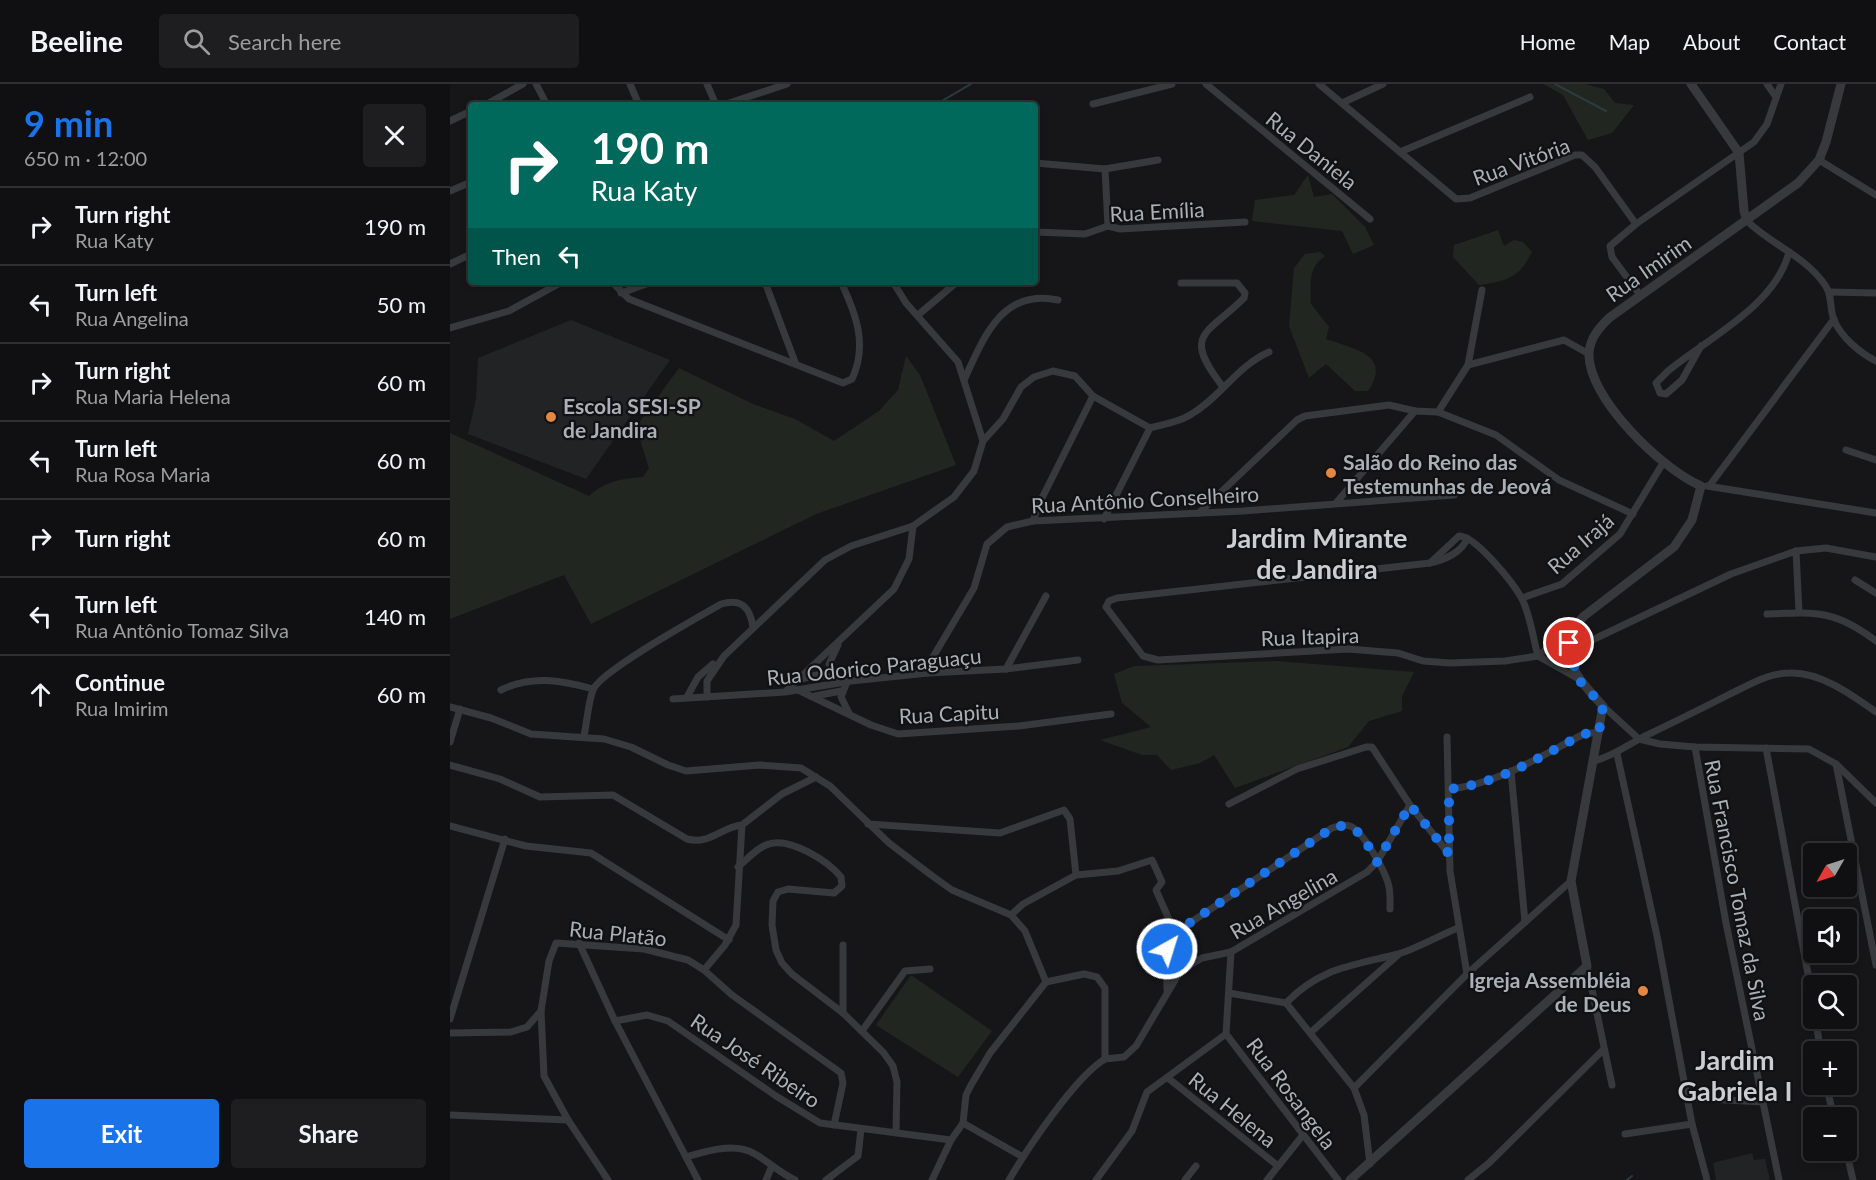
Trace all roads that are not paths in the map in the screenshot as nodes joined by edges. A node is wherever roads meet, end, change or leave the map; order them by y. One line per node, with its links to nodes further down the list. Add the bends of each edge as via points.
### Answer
1 (523, 84): 16 (street)
2 (536, 84): 17 (street)
3 (630, 84): 18 (street)
4 (707, 84): 19 (street)
5 (787, 84): 20 (street)
6 (1172, 84): 22 (street)
7 (1206, 84): 34 (street, Rua Daniela)
8 (1319, 84): 21 (street, Rua Vitória)
9 (1383, 84): 21 (street)
10 (1690, 84): 26 (street)
11 (1767, 84): 15 (street)
12 (1780, 84): 15 (street)
13 (1841, 84): 28 (street, Rua Imirim)
14 (1530, 97): 25 (street)
15 (1776, 97): 26 (street, via 1762,134)
16 (490, 102)
17 (545, 102)
18 (638, 102)
19 (715, 102)
20 (732, 102)
21 (1342, 103): 25 (street, Rua Vitória)
22 (1093, 104)
23 (468, 112): 24 (street)
24 (450, 121)
25 (1400, 152): 37 (street, Rua Vitória, via 1445,192 1462,200 1582,155)
26 (1739, 153): 35 (street); 37 (street)
27 (1158, 160): 30 (street)
28 (1819, 160): 33 (street); 35 (street, Rua Imirim, via 1798,183)
29 (1038, 163): 30 (street)
30 (1106, 170): 38 (street)
31 (468, 183): 32 (street)
32 (450, 191)
33 (1875, 194)
34 (1370, 219)
35 (1747, 221): 40 (street); 55 (street, Rua Imirim)
36 (1245, 222): 38 (street, Rua Emília, via 1120,229)
37 (1636, 224): 55 (street, via 1614,241 1609,251)
38 (1108, 226): 39 (street, Rua Emília, via 1085,234)
39 (1038, 232)
40 (1789, 252): 52 (street, via 1808,264); 60 (street, via 1769,291)
41 (468, 255): 42 (street)
42 (450, 264)
43 (1181, 283): 67 (street, via 1237,283 1245,293 1205,330 1201,339 1207,362)
44 (557, 285): 59 (street, via 509,311)
45 (614, 285): 53 (street)
46 (644, 285): 53 (street)
47 (766, 285): 64 (street)
48 (842, 285): 64 (street, via 860,334 852,379 838,381)
49 (895, 285): 57 (street)
50 (953, 285): 57 (street)
51 (1482, 290): 65 (street)
52 (1830, 292): 54 (street); 58 (street)
53 (621, 293): 64 (street)
54 (1876, 293)
55 (1640, 295): 62 (street, Rua Imirim, via 1598,329)
56 (1058, 300): 66 (street, via 1030,299 1002,314 986,332)
57 (918, 315): 66 (street, via 948,349)
58 (1834, 319): 63 (street, via 1858,349); 76 (street)
59 (450, 328)
60 (1701, 346): 60 (street, via 1676,387 1666,394 1660,393 1656,386 1660,378)
61 (1269, 352): 67 (street, via 1253,359)
62 (1589, 354): 65 (street, via 1564,340); 75 (street, via 1597,383 1614,409)
63 (1876, 361)
64 (795, 362)
65 (1468, 365): 70 (street)
66 (965, 378): 72 (street)
67 (1223, 387): 71 (street, via 1190,416)
68 (1093, 396): 71 (street); 72 (street, via 1075,376 1053,371 1034,377 1022,387 1003,419); 83 (street)
69 (1415, 411): 70 (street); 78 (street); 79 (street, via 1389,405 1297,420)
70 (1438, 412): 81 (street, via 1496,435 1558,480)
71 (1150, 428): 82 (street)
72 (983, 441): 84 (street, via 974,471 965,485 941,508)
73 (1846, 450): 74 (street)
74 (1876, 460)
75 (1663, 463): 76 (street); 81 (street, Rua Irajá)
76 (1706, 486): 80 (street); 94 (street, via 1692,520 1674,547)
77 (1454, 495): 78 (street, Rua Antônio Conselheiro)
78 (1336, 503): 79 (street, Rua Antônio Conselheiro)
79 (1199, 513): 82 (street, Rua Antônio Conselheiro)
80 (1876, 513)
81 (1633, 514): 90 (street, Rua Irajá, via 1620,534 1562,584)
82 (1104, 519): 83 (street, Rua Antônio Conselheiro)
83 (1033, 521): 102 (street, Rua Antônio Conselheiro, via 1007,526 987,544 974,588 933,657)
84 (913, 526): 93 (street, via 835,552); 95 (street, via 909,559 894,589)
85 (1796, 550): 86 (street, via 1826,548); 91 (street); 97 (street, via 1731,574)
86 (1876, 556)
87 (1855, 580): 88 (street)
88 (1876, 593)
89 (1046, 596): 101 (street)
90 (1522, 598): 99 (street); 99 (street, Rua Itapira, via 1507,577 1467,538 1453,554 1430,563 1117,598 1106,607 1143,656 1158,660 1311,650 1398,653 1423,661 1450,663)
91 (1799, 612): 92 (street); 96 (street, via 1840,617)
92 (1767, 614)
93 (753, 627): 98 (street); 107 (street, via 749,611 740,602 721,604)
94 (1572, 628): 97 (street); 99 (street)
95 (851, 629): 103 (street, via 830,658 830,670); 105 (street)
96 (1876, 641)
97 (1569, 651): 104 (street)
98 (724, 656): 113 (street, via 698,677); 114 (street, via 707,681)
99 (1538, 656): 104 (street)
100 (1078, 660): 101 (street, Rua Odorico Paraguaçu)
101 (1006, 669): 102 (street, Rua Odorico Paraguaçu)
102 (928, 673): 106 (street, Rua Odorico Paraguaçu)
103 (837, 678): 105 (street, via 817,675); 106 (street)
104 (1577, 678): 116 (street)
105 (798, 680): 110 (street)
106 (848, 682): 109 (street, Rua Odorico Paraguaçu); 111 (street)
107 (593, 689): 108 (street, via 539,680 518,681); 123 (street)
108 (501, 690)
109 (798, 690): 110 (street, Rua Odorico Paraguaçu); 112 (street, Rua Capitu)
110 (785, 692): 114 (street, Rua Odorico Paraguaçu)
111 (842, 692): 112 (street); 120 (street, via 842,701)
112 (812, 696): 120 (street, Rua Capitu)
113 (687, 697): 114 (street, Rua Odorico Paraguaçu); 115 (street, Rua Odorico Paraguaçu)
114 (707, 697)
115 (673, 699)
116 (1603, 706): 122 (street); 125 (street)
117 (450, 707): 118 (street)
118 (459, 708): 123 (street, via 531,734); 126 (street)
119 (1876, 712): 125 (street, via 1842,689 1813,676 1785,673 1766,677)
120 (850, 714): 121 (street, Rua Capitu, via 885,731 911,735)
121 (1111, 714)
122 (1599, 732): 130 (street); 133 (street, via 1584,734)
123 (584, 736): 134 (street, via 631,747 686,771 781,765 801,768)
124 (1447, 737): 135 (street)
125 (1639, 739): 127 (street); 129 (street)
126 (450, 742)
127 (1695, 747): 128 (street); 182 (street, Rua Francisco Tomaz da Silva)
128 (1766, 748): 131 (street, via 1809,749); 163 (street)
129 (1617, 754): 130 (street); 181 (street)
130 (1594, 761): 147 (street)
131 (1836, 764): 136 (street); 158 (street)
132 (450, 765): 140 (street, via 500,779 540,797 613,795 697,842)
133 (1511, 771): 135 (street, via 1479,786); 150 (street)
134 (816, 777): 139 (street); 140 (street, via 782,794)
135 (1449, 789): 143 (street)
136 (1876, 803)
137 (1229, 804): 138 (street, via 1297,769 1366,747 1376,751)
138 (1410, 805): 143 (street); 144 (street, Rua Angelina)
139 (868, 824): 146 (street, via 1000,833 1064,810 1070,819); 149 (street, via 952,890)
140 (742, 825): 145 (street)
141 (450, 826): 142 (street)
142 (505, 839): 153 (street, via 540,848 591,853); 170 (street)
143 (1449, 854): 151 (street)
144 (1377, 862): 148 (street, via 1388,881); 152 (street, via 1359,832 1349,826 1332,828); 156 (street, Rua Angelina, via 1342,889)
145 (738, 867): 153 (street, via 736,925); 169 (street, via 768,844 778,843 812,855 841,877 842,886 834,893 788,889 778,892 772,918 773,939 782,963)
146 (1076, 875): 149 (street, via 1023,904); 152 (street, via 1118,871 1148,859 1155,864 1162,882 1155,890)
147 (1570, 881): 150 (street); 159 (street)
148 (1390, 909)
149 (1011, 915): 164 (street, via 1025,931)
150 (1524, 922): 162 (street)
151 (1458, 928): 157 (street); 162 (street)
152 (1175, 933): 165 (street, via 1167,949)
153 (729, 940): 161 (street)
154 (579, 943): 161 (street, Rua Platão, via 666,953); 168 (street, Rua Platão, via 560,942 553,948); 171 (street)
155 (843, 945): 169 (street)
156 (1231, 952): 165 (street, Rua Angelina, via 1181,970); 166 (street, Rua Rosangela)
157 (1400, 953): 167 (street, via 1335,969 1309,983); 174 (street)
158 (1876, 965)
159 (1587, 966): 176 (street); 197 (street)
160 (930, 969): 172 (street, via 905,971)
161 (704, 970): 188 (street, Rua Platão, via 732,995 841,1073 843,1083)
162 (1467, 974): 180 (street)
163 (1808, 975)
164 (1046, 982): 177 (street, via 1089,974 1102,982); 186 (street, via 976,1076 966,1095)
165 (1167, 993): 177 (street, Rua Angelina, via 1130,1053 1119,1059)
166 (1229, 993): 167 (street); 175 (street, Rua Rosangela)
167 (1286, 1003): 174 (street)
168 (541, 1011): 173 (street, via 527,1027 511,1032); 184 (street, Rua Platão, via 544,1076)
169 (843, 1013): 172 (street)
170 (450, 1019)
171 (615, 1021): 188 (street, Rua José Ribeiro, via 647,1015 668,1021 810,1119); 194 (street)
172 (862, 1031): 190 (street, via 893,1066 899,1094)
173 (450, 1033)
174 (1310, 1033): 180 (street)
175 (1226, 1034): 178 (street); 192 (street, Rua Rosangela)
176 (1604, 1049): 179 (street); 213 (street)
177 (1105, 1059): 195 (street, via 1089,1070)
178 (1168, 1078): 200 (street, Rua Helena); 208 (street, via 1147,1092 1132,1131)
179 (1612, 1085)
180 (1354, 1089): 197 (street, via 1364,1115)
181 (1689, 1098): 182 (street); 187 (street)
182 (1763, 1102): 215 (street, Rua Francisco Tomaz da Silva)
183 (451, 1115): 184 (street); 185 (street)
184 (568, 1120): 201 (street, Rua Platão)
185 (450, 1123)
186 (963, 1123): 193 (street); 195 (street)
187 (1692, 1124): 191 (street); 214 (street)
188 (834, 1125): 189 (street, Rua José Ribeiro)
189 (861, 1129): 190 (street, Rua José Ribeiro); 205 (street, via 858,1156)
190 (896, 1131): 193 (street, Rua José Ribeiro)
191 (1624, 1134)
192 (1303, 1135): 200 (street); 211 (street, Rua Rosangela)
193 (951, 1140): 206 (street)
194 (686, 1157): 198 (street, via 715,1149 741,1149); 202 (street)
195 (1023, 1157): 207 (street)
196 (1848, 1161): 216 (street)
197 (1370, 1164): 212 (street)
198 (772, 1166): 203 (street); 204 (street)
199 (1196, 1166): 209 (street)
200 (1278, 1166): 210 (street)
201 (608, 1180)
202 (698, 1180)
203 (766, 1180)
204 (795, 1180)
205 (826, 1180)
206 (932, 1180)
207 (1009, 1180)
208 (1096, 1180)
209 (1185, 1180)
210 (1267, 1180)
211 (1338, 1180)
212 (1350, 1180)
213 (1468, 1180)
214 (1707, 1180)
215 (1779, 1180)
216 (1852, 1180)

